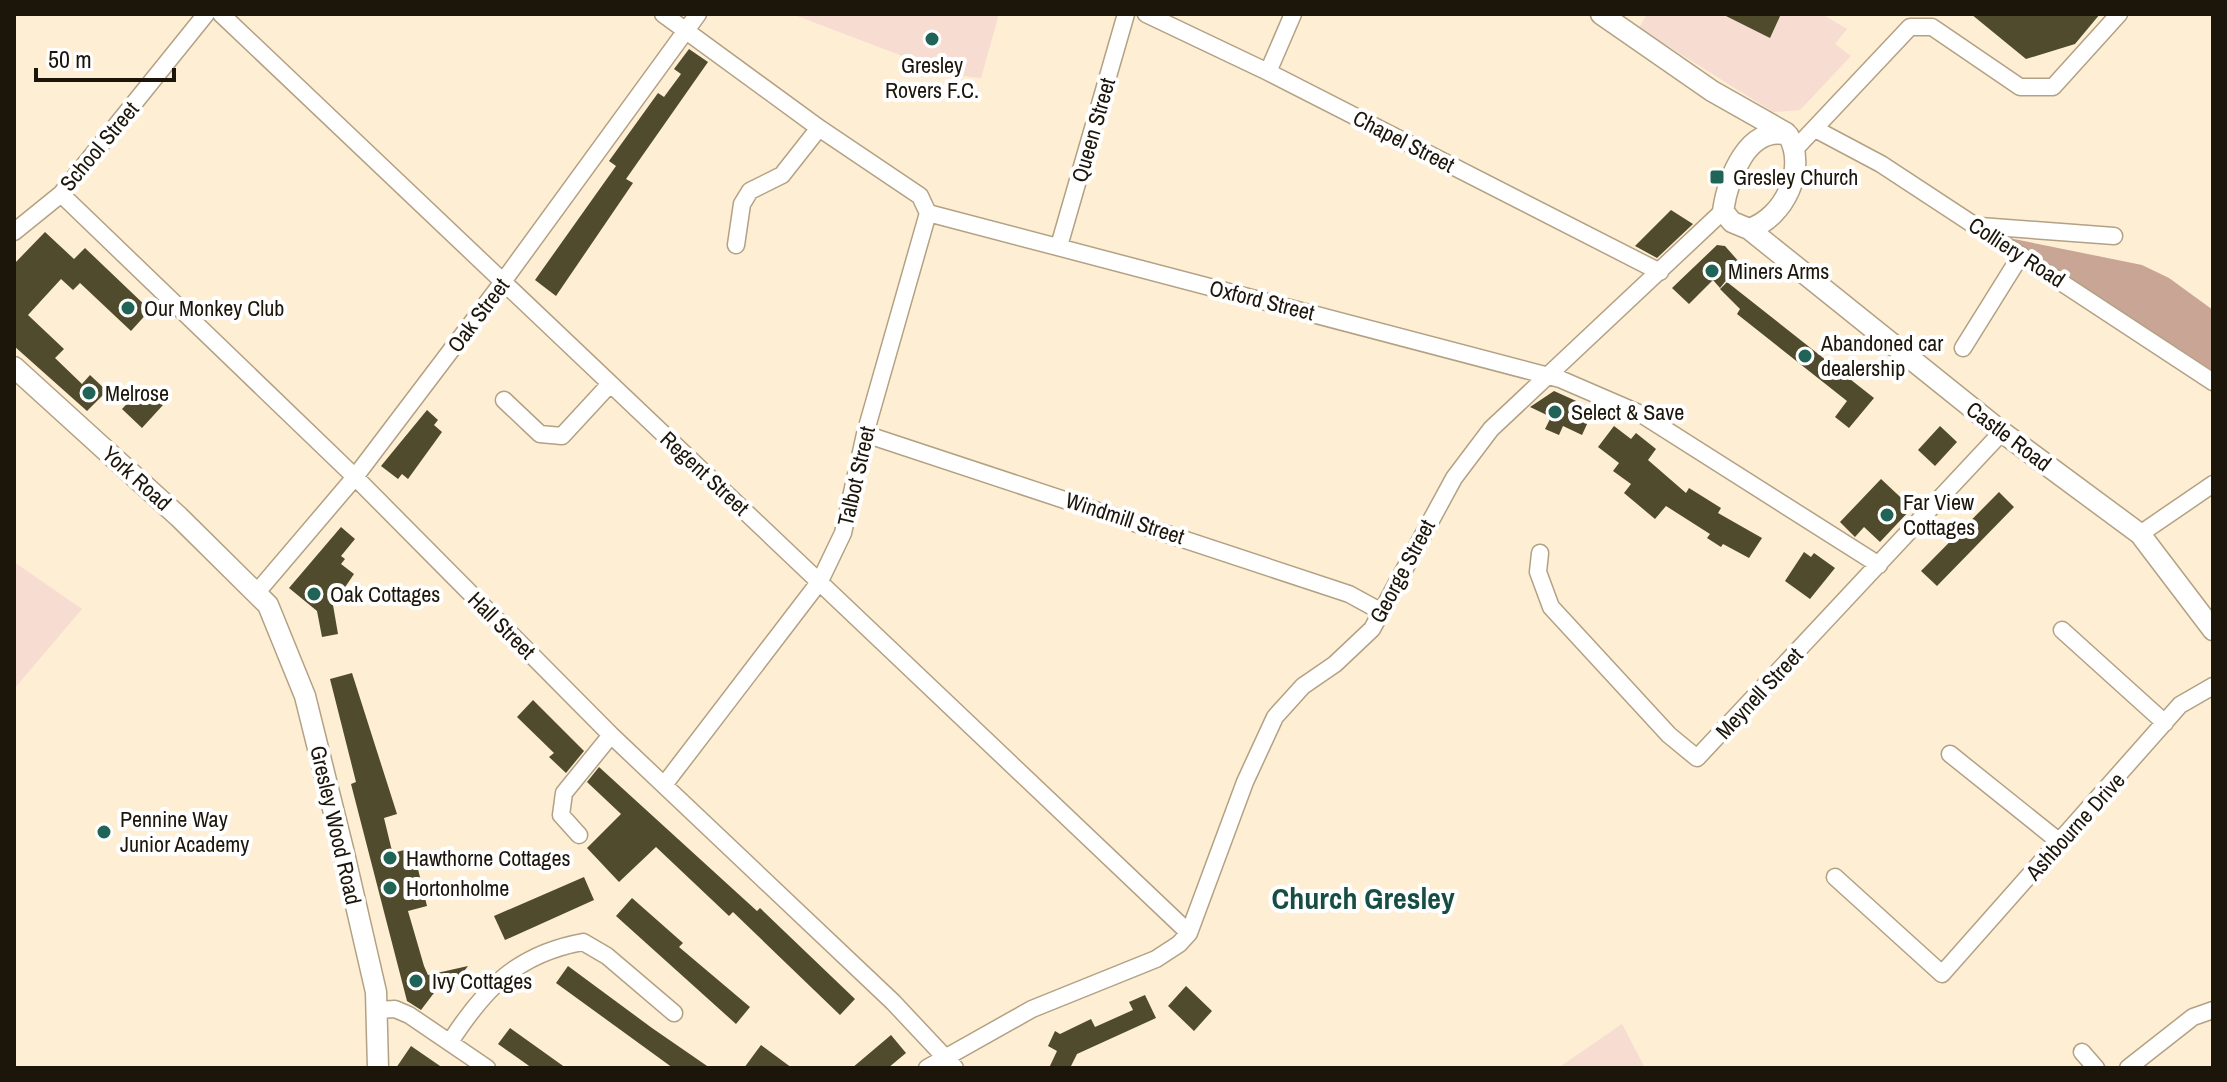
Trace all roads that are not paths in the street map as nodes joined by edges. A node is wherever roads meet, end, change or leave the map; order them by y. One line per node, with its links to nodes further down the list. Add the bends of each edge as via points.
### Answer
1 (206, 14): 17 (street, School Street)
2 (221, 14): 28 (street, Regent Street)
3 (663, 14): 10 (street)
4 (698, 14): 10 (street, Oak Street)
5 (1126, 14): 25 (street, Queen Street)
6 (1146, 14): 11 (street, Chapel Street)
7 (1293, 14): 11 (street)
8 (1601, 14): 12 (street)
9 (2119, 14): 14 (street, via 2053,87 2020,87 1932,27 1910,27)
10 (686, 30): 13 (street); 28 (street, Oak Street)
11 (1268, 72): 27 (street, Chapel Street)
12 (1743, 108): 15 (street); 16 (street, via 1751,132)
13 (819, 128): 19 (street, via 920,196); 24 (street, via 782,175 750,191 742,204)
14 (1817, 130): 15 (street); 20 (street, Colliery Road)
15 (1792, 141): 16 (street, via 1775,131 1759,135); 21 (street, via 1790,189 1762,225)
16 (1749, 148): 18 (street, via 1725,195)
17 (61, 194): 22 (street, School Street); 37 (street, Hall Street)
18 (1723, 211): 21 (street, Castle Road); 27 (street, George Street)
19 (928, 213): 25 (street, Oxford Street); 36 (street, Talbot Street)
20 (1976, 226): 23 (street); 26 (street, Colliery Road)
21 (1749, 229): 35 (street, Castle Road)
22 (14, 232)
23 (2114, 236)
24 (736, 245)
25 (1059, 246): 31 (street, Oxford Street)
26 (2021, 255): 29 (street); 32 (street, Colliery Road)
27 (1660, 272): 31 (street, George Street)
28 (502, 283): 33 (street, Regent Street); 37 (street, Oak Street)
29 (1963, 348)
30 (14, 367): 43 (street, York Road)
31 (1547, 375): 41 (street, Oxford Street, via 1641,414); 44 (street, George Street, via 1491,429 1454,478)
32 (2213, 382)
33 (610, 384): 34 (street, via 562,436 540,434); 42 (street, Regent Street)
34 (504, 400)
35 (2002, 432): 39 (street, Castle Road); 41 (street, Meynell Street)
36 (865, 434): 42 (street, Talbot Street, via 843,533); 44 (street, Windmill Street, via 1309,580)
37 (355, 477): 43 (street, Oak Street); 49 (street, Hall Street)
38 (2213, 484): 39 (street)
39 (2140, 534): 46 (street, Castle Road)
40 (1540, 553): 41 (street, Meynell Street, via 1538,572 1551,607 1669,735 1697,758)
41 (1879, 565)
42 (820, 581): 51 (street, Talbot Street); 55 (street, Regent Street)
43 (258, 591): 56 (street, Gresley Wood Road, via 285,639 305,696)
44 (1382, 612): 55 (street, George Street, via 1354,647 1286,701 1270,724)
45 (2062, 630): 48 (street)
46 (2213, 630)
47 (2213, 686): 48 (street, Ashbourne Drive, via 2180,705)
48 (2165, 723): 53 (street, Ashbourne Drive)
49 (611, 735): 51 (street, Hall Street); 52 (street, via 564,793 561,815)
50 (1950, 754): 53 (street)
51 (664, 785): 61 (street, Hall Street)
52 (579, 835)
53 (2061, 843): 54 (street, Ashbourne Drive, via 1942,974)
54 (1835, 877)
55 (1189, 933): 61 (street, via 1170,952 1032,1009)
56 (378, 1010): 59 (street, via 409,1015); 62 (street, Gresley Wood Road)
57 (2213, 1010): 66 (street, via 2193,1017)
58 (674, 1013): 59 (street, via 583,942 524,962 496,981)
59 (450, 1042): 63 (street)
60 (2082, 1052): 65 (street)
61 (950, 1062): 64 (street)
62 (378, 1068)
63 (487, 1068)
64 (927, 1068)
65 (2096, 1068)
66 (2128, 1068)

